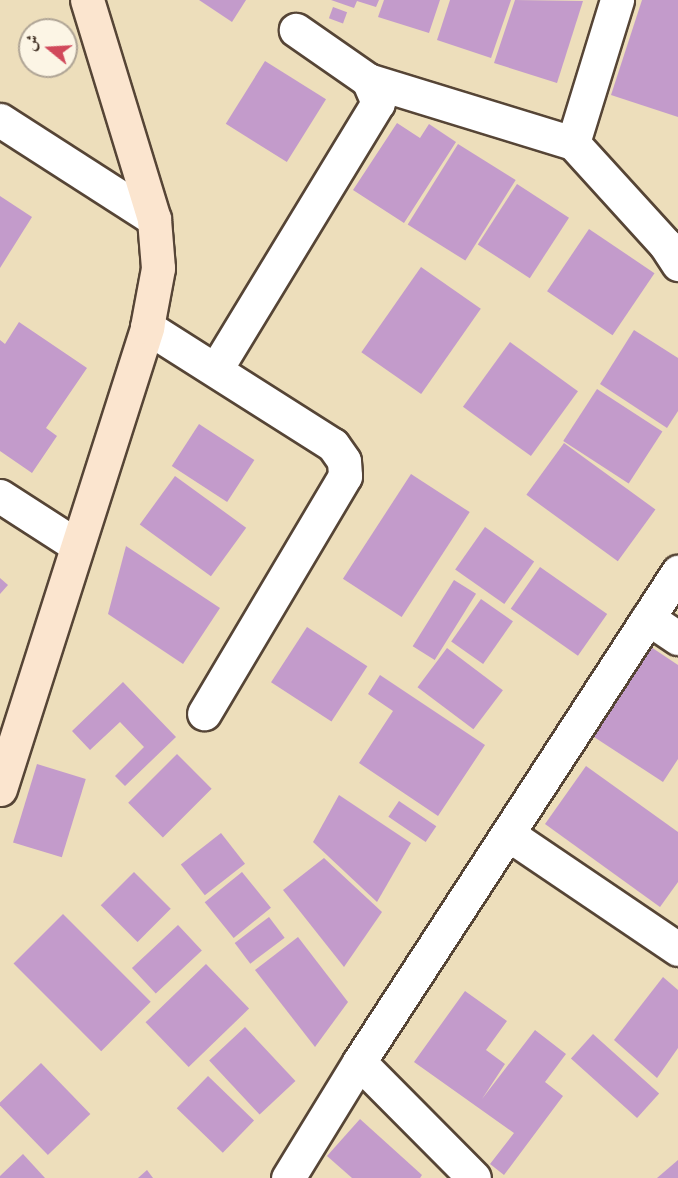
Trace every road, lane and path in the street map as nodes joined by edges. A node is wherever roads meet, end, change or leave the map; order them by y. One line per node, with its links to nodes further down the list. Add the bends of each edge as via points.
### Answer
1 (87, 0): 7 (street)
2 (617, 0): 6 (street)
3 (296, 30): 4 (street)
4 (368, 80): 6 (street); 10 (street, via 378,103 369,122)
5 (0, 120): 7 (street)
6 (573, 143): 8 (street, via 665,244)
7 (154, 219): 9 (street, via 158,268)
8 (678, 264)
9 (147, 327): 10 (street); 12 (street)
10 (216, 369): 16 (street, via 333,445 344,461 345,476)
11 (0, 496): 12 (street)
12 (76, 545): 17 (street)
13 (678, 572): 14 (street)
14 (648, 618): 15 (street); 18 (street)
15 (678, 638)
16 (204, 713)
17 (0, 789)
18 (508, 834): 19 (street); 20 (street)
19 (678, 949)
20 (358, 1062): 21 (street); 22 (street)
21 (288, 1178)
22 (474, 1178)

